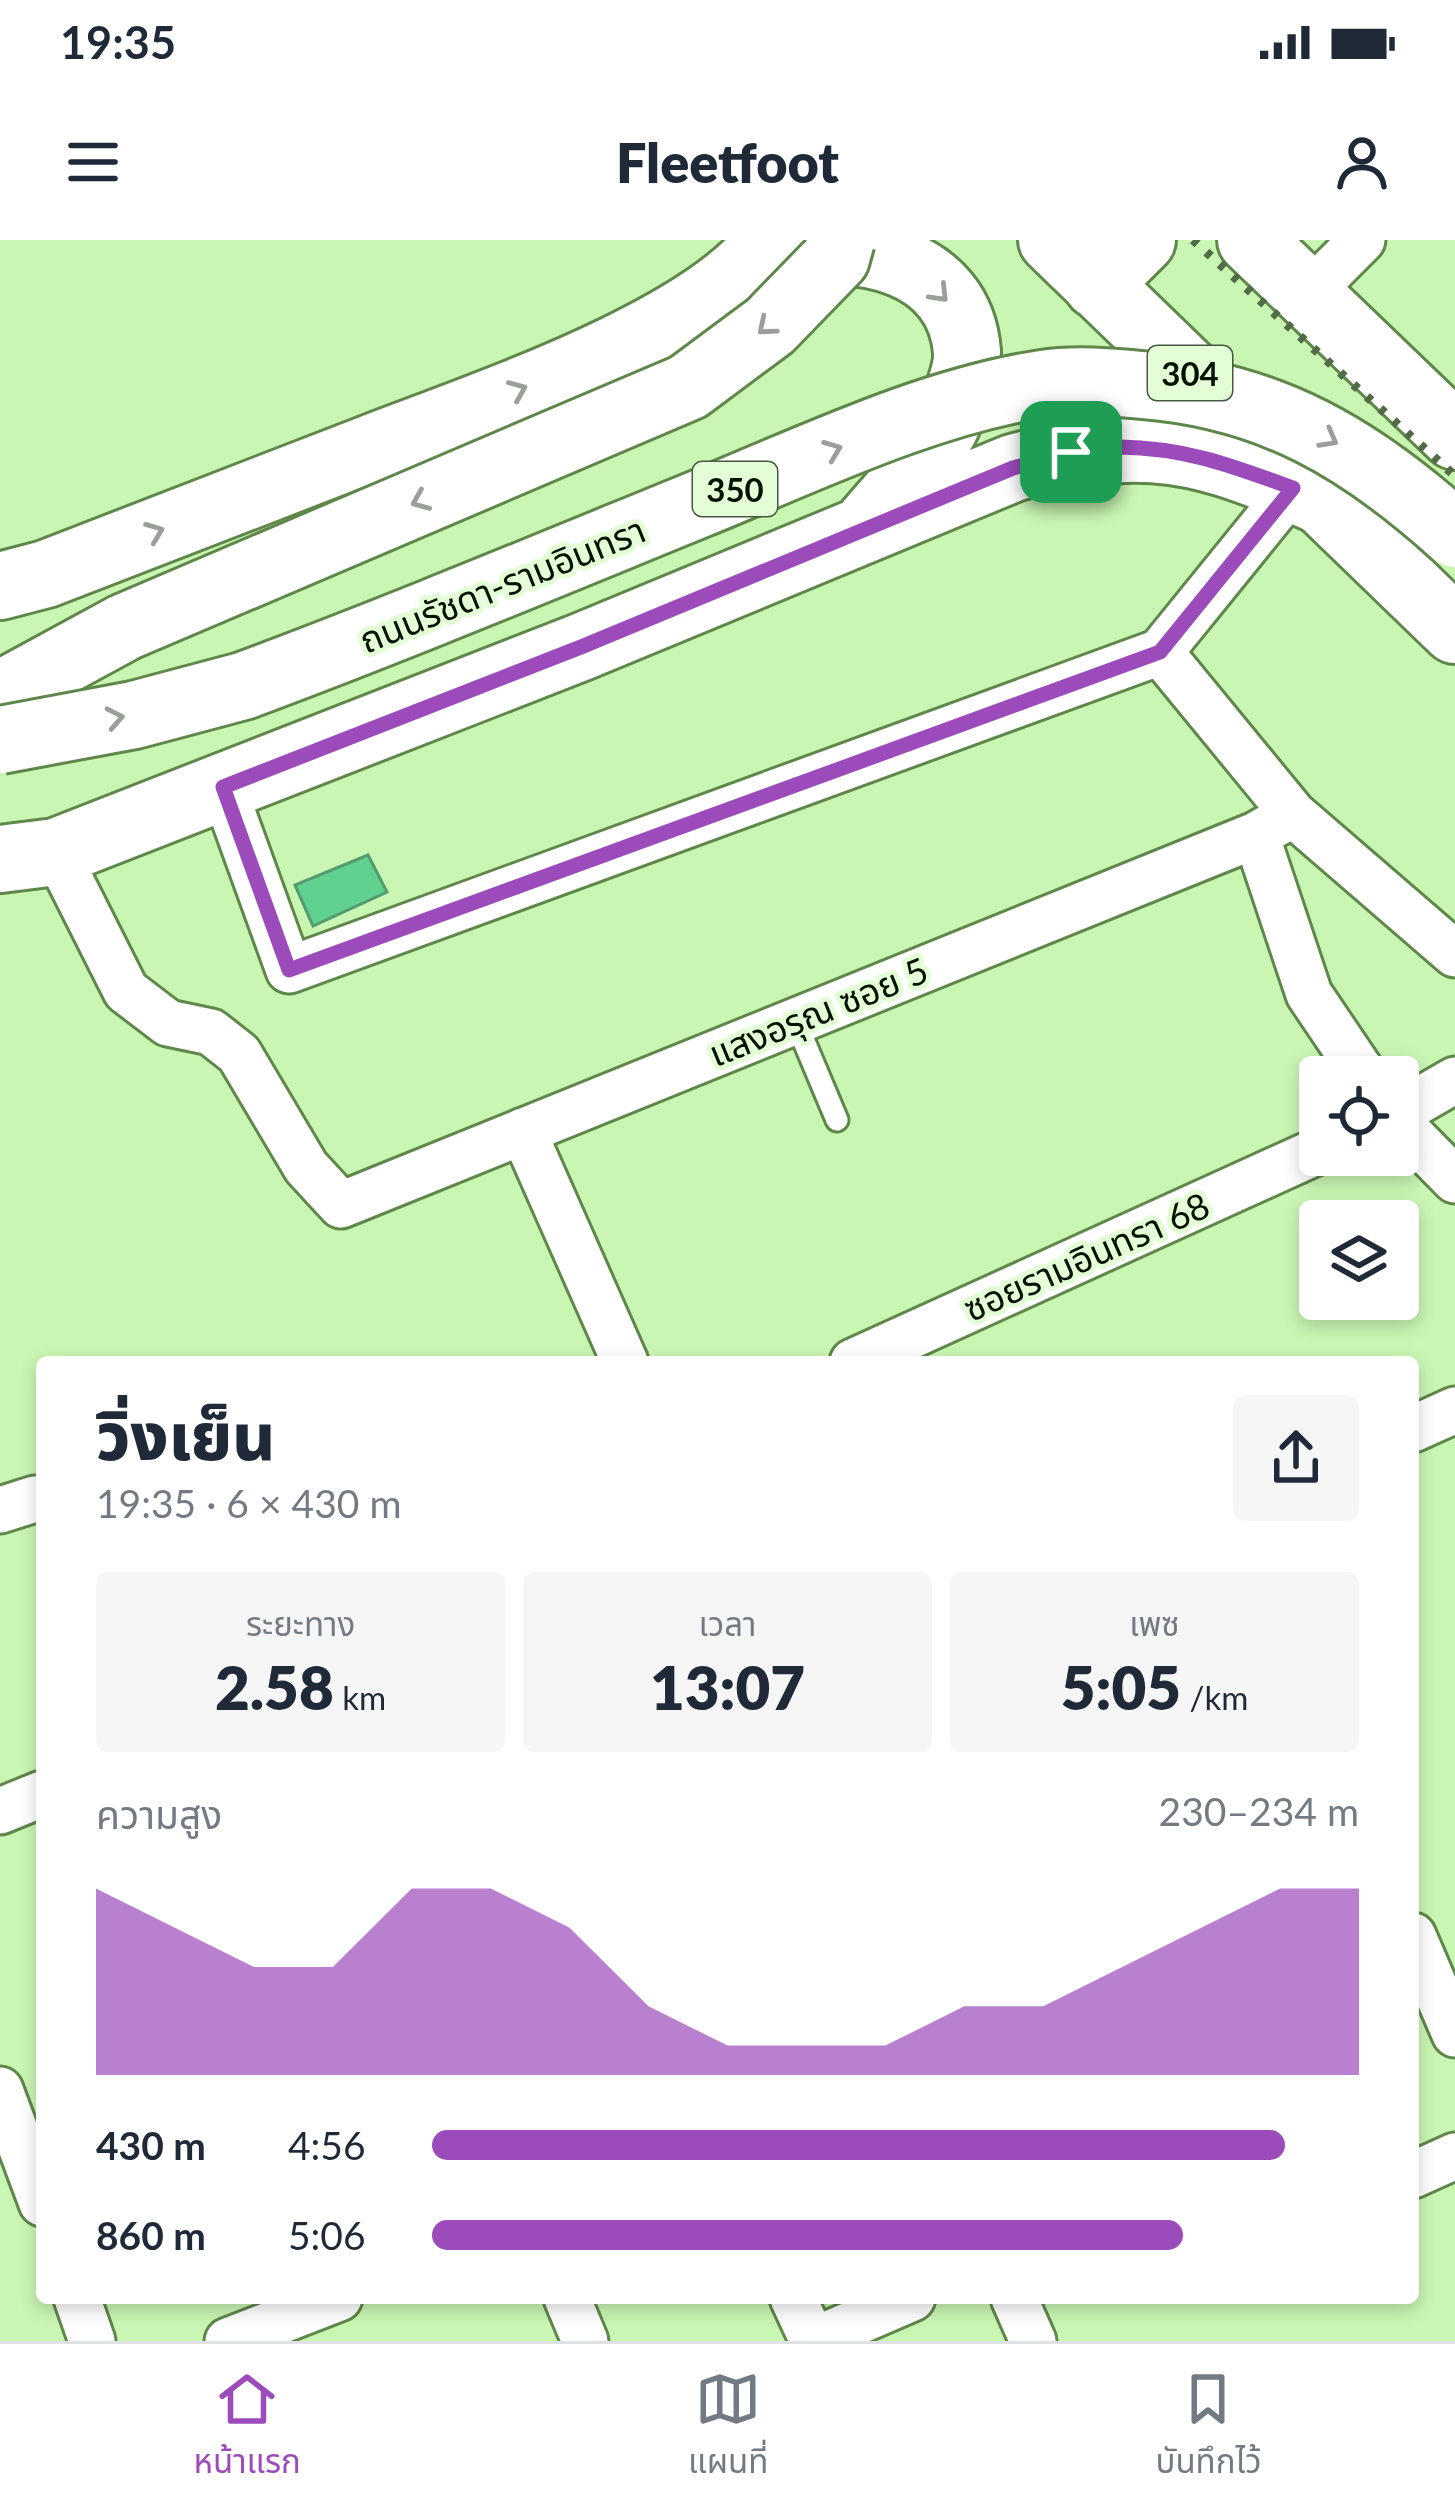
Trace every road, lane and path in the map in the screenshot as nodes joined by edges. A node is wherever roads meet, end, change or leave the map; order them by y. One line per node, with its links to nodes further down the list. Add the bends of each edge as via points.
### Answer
1 (841, 240): 16 (main road, one-way to 16, bridge, via 836,258 770,326 688,387 125,627)
2 (1251, 240): 6 (main road)
3 (1362, 240): 6 (street)
4 (762, 250): 10 (main road, one-way to 10, via 863,251 904,262 951,300 968,354 946,426); 13 (main road, one-way to 4, via 614,350 692,307)
5 (1097, 255): 8 (main road, 304)
6 (1307, 295): 7 (main road)
7 (1455, 436)
8 (1311, 496): 10 (main road, 350, via 1220,461 1119,447 1013,468); 12 (main road, 304); 15 (street)
9 (1455, 519): 12 (main road, via 1410,559)
10 (866, 526): 18 (main road, 350)
11 (1455, 534): 17 (main road, ถนนรัชดา-รามอินทรา / 350, one-way to 11, bridge, via 242,686 896,426 1044,384 1185,388 1249,404 1363,458)
12 (1407, 584): 14 (main road, 304)
13 (0, 586)
14 (1455, 630)
15 (1160, 652): 18 (street, via 289,970); 19 (street)
16 (0, 695)
17 (0, 740)
18 (223, 787): 20 (main road, 350)
19 (1274, 824): 21 (street); 22 (street, แสงอรุณ ซอย 5); 23 (street, via 1309,994)
20 (19, 860): 27 (street, แสงอรุณ ซอย 5, via 125,991 168,1023 211,1032 239,1054 306,1167 341,1205)
21 (1455, 955)
22 (795, 1019): 26 (lane); 27 (street, แสงอรุณ ซอย 5)
23 (1351, 1056)
24 (1455, 1080): 25 (street)
25 (1419, 1104)
26 (837, 1120)
27 (523, 1131): 31 (street)
28 (1419, 1141): 30 (street)
29 (1299, 1160): 32 (street, ซอยรามอินทรา 68)
30 (1455, 1180)
31 (622, 1356)
32 (866, 1356)
33 (1455, 1410): 34 (street)
34 (1419, 1426)
35 (36, 1796): 36 (street)
36 (0, 1811)
37 (1419, 1950): 38 (street)
38 (1455, 2034)
39 (14, 2114): 42 (street)
40 (1455, 2156): 41 (street)
41 (1419, 2172)
42 (36, 2184)
43 (79, 2304): 49 (street)
44 (324, 2304): 50 (street)
45 (570, 2304): 51 (street)
46 (796, 2304): 52 (street)
47 (898, 2304): 52 (street)
48 (1017, 2304): 53 (street)
49 (92, 2341)
50 (229, 2341)
51 (585, 2341)
52 (813, 2341)
53 (1033, 2341)

